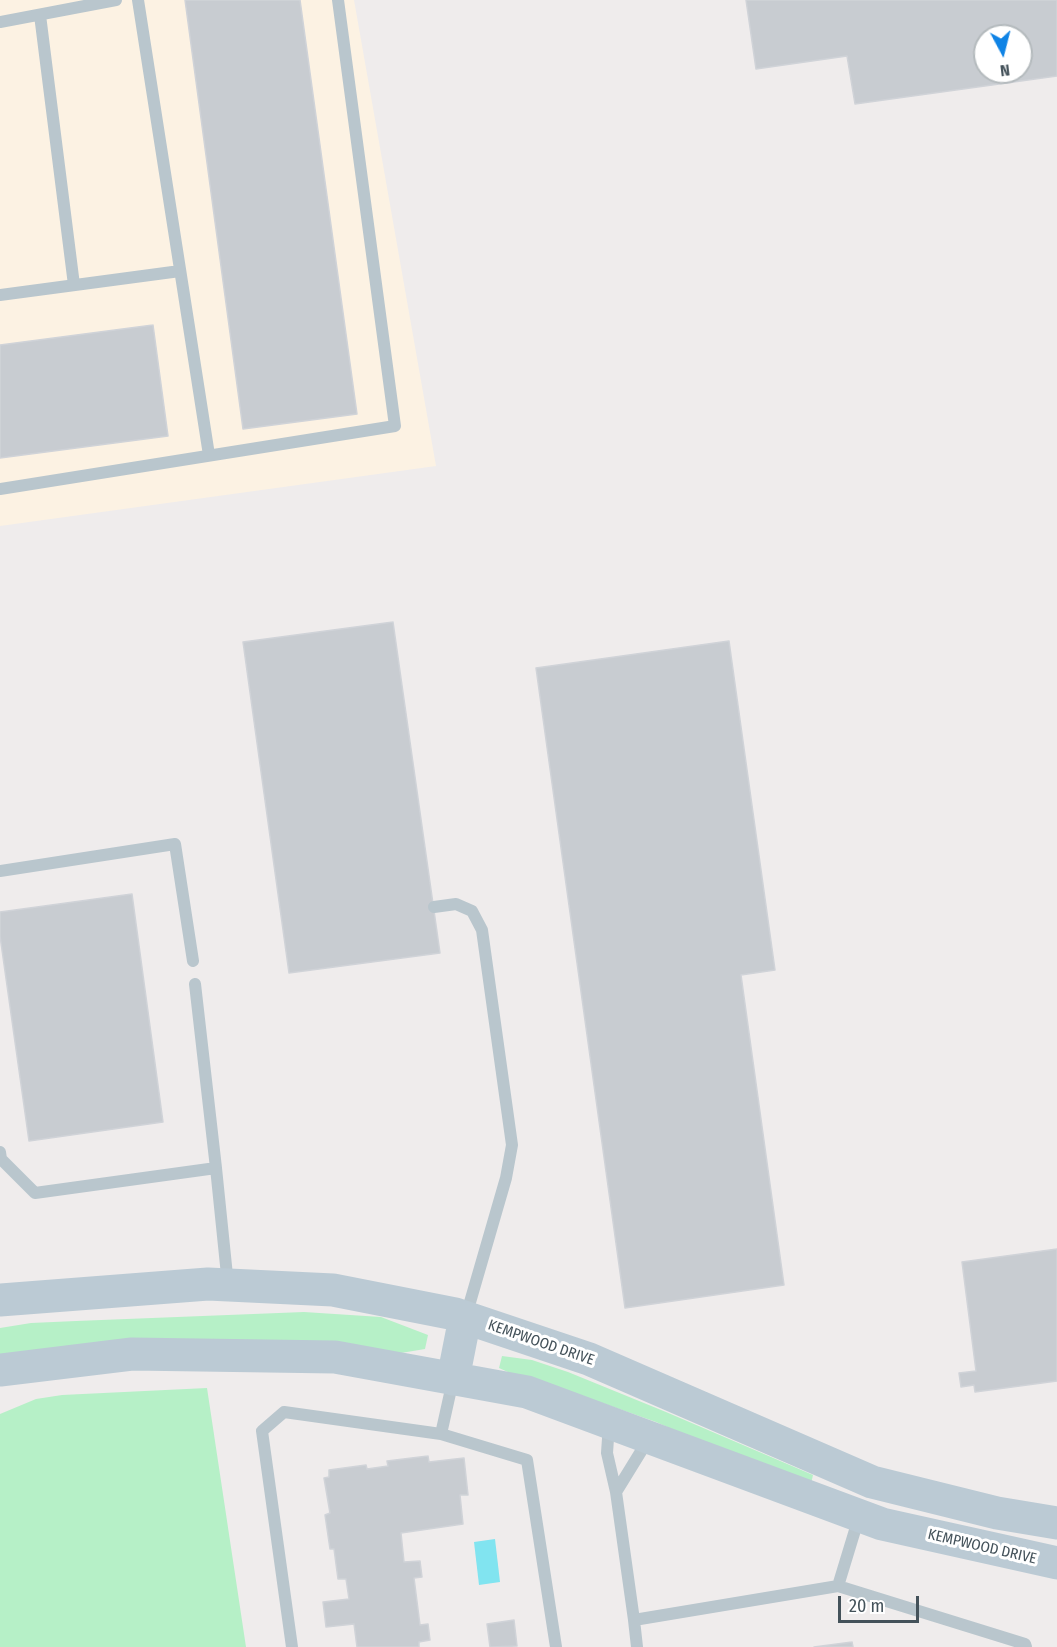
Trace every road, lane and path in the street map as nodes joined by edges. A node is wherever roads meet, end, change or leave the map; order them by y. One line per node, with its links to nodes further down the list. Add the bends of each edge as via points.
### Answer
1 (116, 0): 4 (lane)
2 (138, 0): 6 (lane)
3 (338, 0): 9 (lane, via 394,426)
4 (40, 15): 5 (lane); 7 (lane)
5 (0, 22)
6 (180, 271): 7 (lane); 9 (lane)
7 (74, 285): 8 (lane)
8 (0, 295)
9 (209, 455): 10 (lane)
10 (0, 489)
11 (0, 871): 13 (lane, via 175,844)
12 (434, 907): 19 (lane, via 456,904 472,911 482,930 512,1145)
13 (193, 961)
14 (195, 984): 16 (lane)
15 (0, 1152): 16 (lane, via 1,1159 35,1193)
16 (216, 1168): 17 (lane)
17 (228, 1285): 18 (main road, KEMPWOOD DRIVE); 19 (main road, KEMPWOOD DRIVE, via 333,1290)
18 (9, 1295)
19 (465, 1318): 22 (main road); 29 (main road, KEMPWOOD DRIVE, via 589,1359 872,1482 996,1514)
20 (36, 1365): 21 (main road, KEMPWOOD DRIVE); 22 (main road, KEMPWOOD DRIVE, via 132,1354 335,1357); 23 (main road)
21 (0, 1370)
22 (453, 1378): 24 (main road, KEMPWOOD DRIVE, via 527,1392); 25 (lane)
23 (0, 1384)
24 (609, 1422): 26 (main road, KEMPWOOD DRIVE); 27 (lane, via 607,1453)
25 (441, 1434): 33 (lane, via 284,1412 262,1431); 34 (lane, via 527,1460)
26 (650, 1437): 27 (lane); 28 (main road, KEMPWOOD DRIVE)
27 (616, 1492): 32 (lane)
28 (860, 1516): 30 (main road, KEMPWOOD DRIVE); 31 (lane)
29 (1057, 1523)
30 (1057, 1563)
31 (838, 1586): 32 (lane); 36 (lane)
32 (634, 1620): 35 (lane)
33 (292, 1647)
34 (556, 1647)
35 (637, 1647)
36 (1026, 1647)

